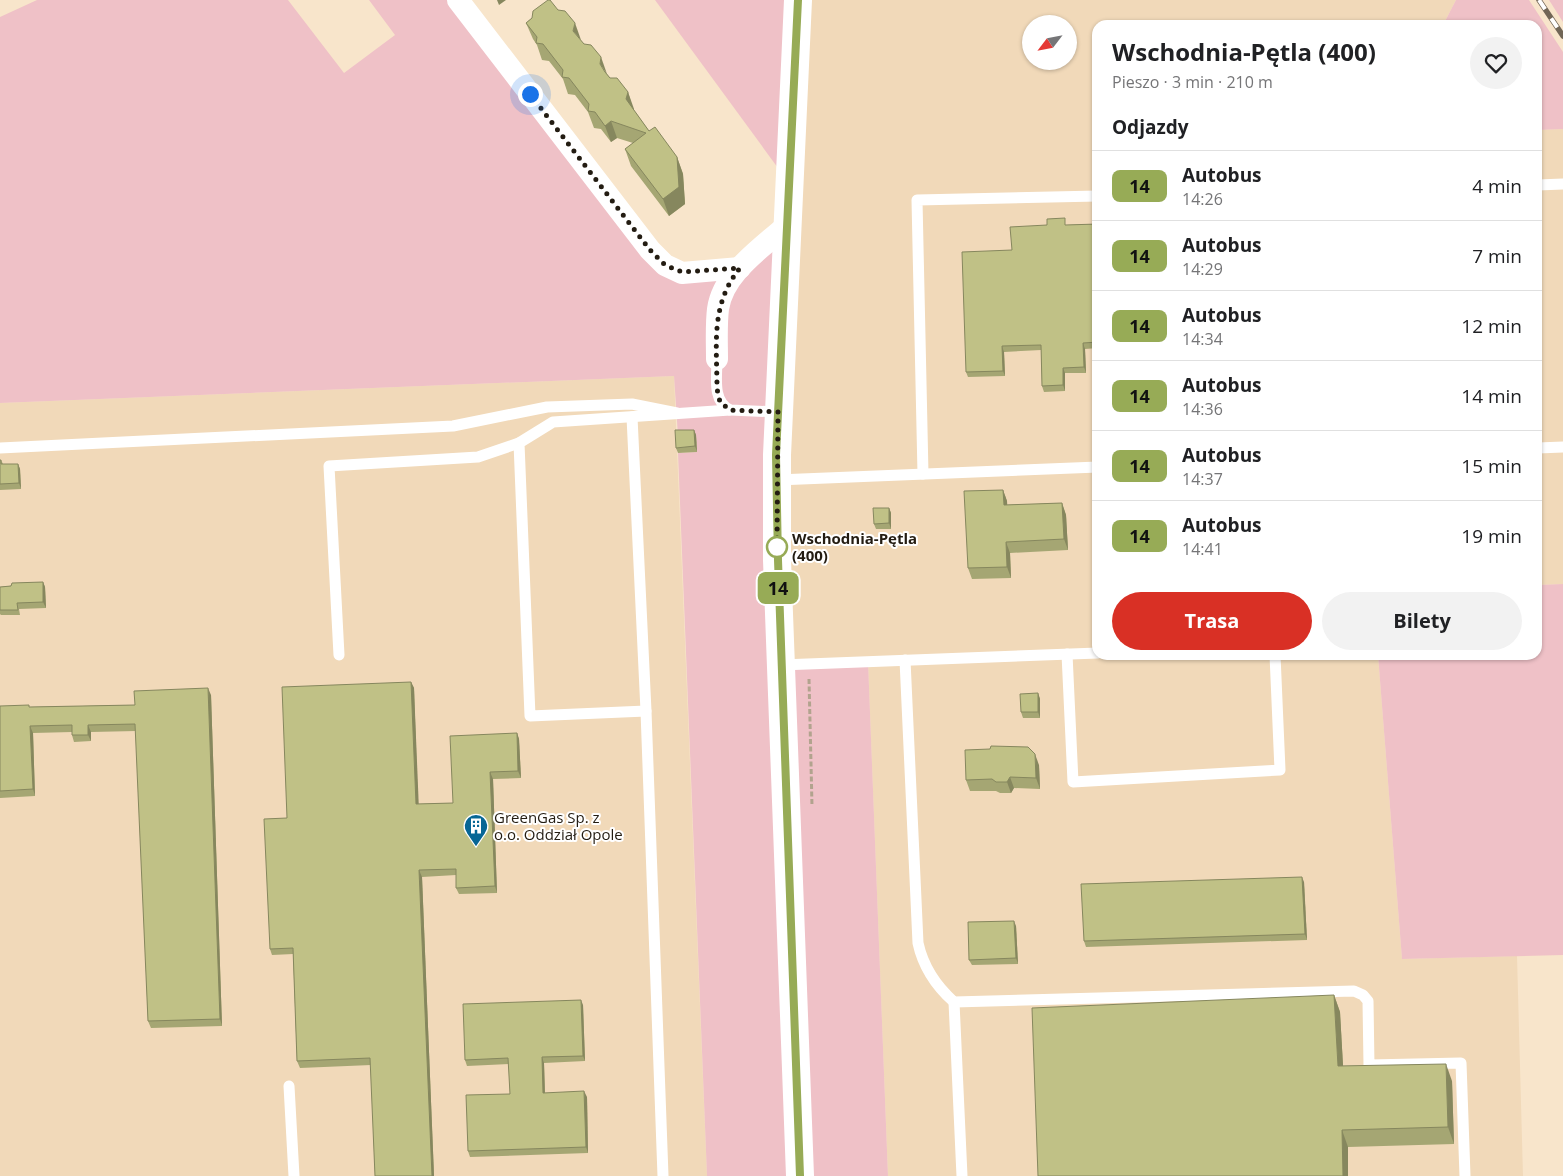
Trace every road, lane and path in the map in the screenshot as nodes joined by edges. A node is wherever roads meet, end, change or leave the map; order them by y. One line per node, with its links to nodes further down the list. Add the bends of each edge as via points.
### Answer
1 (458, 0): 7 (street, via 650,250 665,265 682,272)
2 (798, 0): 6 (street)
3 (1542, 184): 4 (lane)
4 (1563, 184)
5 (1092, 196): 18 (lane, via 916,200)
6 (787, 226): 7 (street); 10 (street)
7 (740, 268): 8 (street, via 724,290 718,308)
8 (717, 360): 9 (lane, via 718,397)
9 (730, 410): 10 (lane); 11 (lane)
10 (778, 412): 19 (street)
11 (677, 413): 12 (lane); 15 (lane, via 632,404 547,407 453,426)
12 (632, 417): 13 (lane, via 553,422); 26 (lane)
13 (519, 443): 22 (lane, via 478,457 329,466); 26 (lane, via 530,716)
14 (1563, 447): 16 (lane)
15 (0, 448)
16 (1542, 448)
17 (1092, 467): 18 (lane)
18 (923, 474): 19 (lane)
19 (777, 480): 25 (street)
20 (1092, 653): 21 (lane)
21 (1067, 654): 23 (lane); 24 (lane, via 1073,782 1280,770)
22 (339, 655)
23 (905, 660): 25 (lane); 27 (lane, via 918,942 928,971)
24 (1275, 660)
25 (781, 665): 31 (street)
26 (646, 711): 30 (lane)
27 (954, 1002): 32 (lane); 33 (lane, via 1354,991 1368,1001 1369,1065 1461,1064)
28 (289, 1086): 29 (lane)
29 (294, 1176)
30 (663, 1176)
31 (800, 1176)
32 (962, 1176)
33 (1465, 1176)

